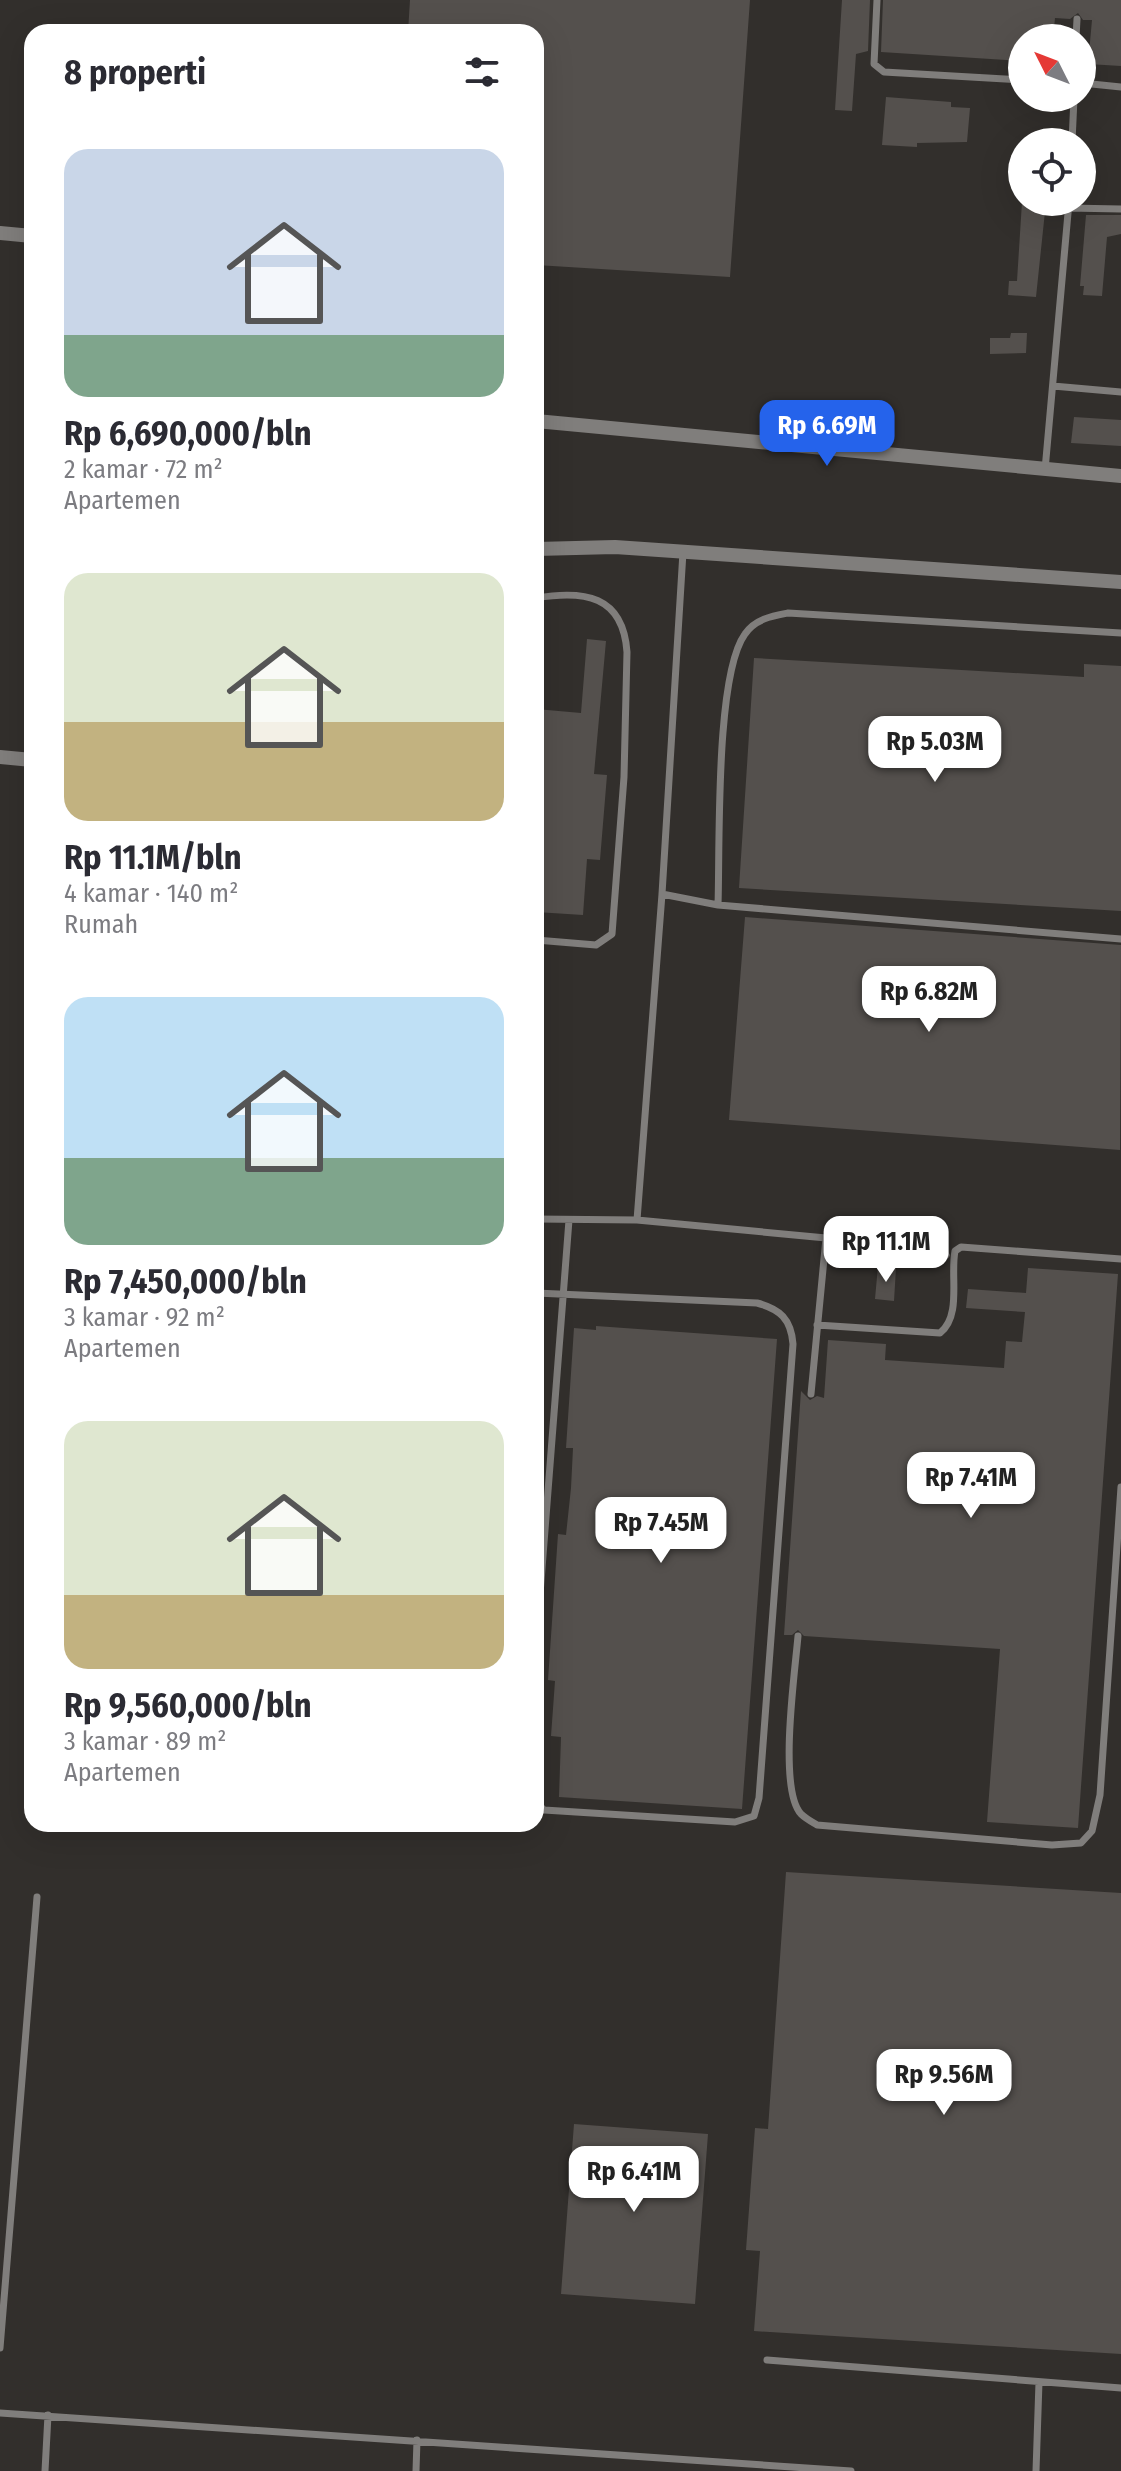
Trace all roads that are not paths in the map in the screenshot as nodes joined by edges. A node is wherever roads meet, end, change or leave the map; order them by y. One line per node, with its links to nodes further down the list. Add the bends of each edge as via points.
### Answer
1 (877, 0): 4 (lane, via 874,64 884,72)
2 (1077, 19): 3 (lane)
3 (1077, 24)
4 (1008, 79)
5 (1096, 84): 6 (lane)
6 (1121, 87)
7 (1096, 207): 8 (lane)
8 (1121, 209)
9 (1067, 216): 12 (lane)
10 (0, 233): 11 (street)
11 (24, 235)
12 (1053, 386): 13 (lane); 15 (lane)
13 (1121, 392)
14 (544, 422): 15 (street)
15 (1045, 470): 16 (street)
16 (1121, 476)
17 (544, 549): 18 (street)
18 (683, 552): 19 (street); 24 (lane)
19 (1121, 582)
20 (544, 598): 27 (lane, via 589,596 607,606 619,617 627,652 612,934 596,945)
21 (1121, 633): 25 (lane, via 788,613 756,623 737,646 731,671)
22 (0, 757): 23 (street)
23 (24, 759)
24 (662, 894): 25 (lane); 30 (lane)
25 (718, 905): 26 (lane)
26 (1121, 939)
27 (544, 941)
28 (544, 1219): 29 (lane)
29 (569, 1220): 30 (lane); 37 (lane)
30 (637, 1220): 31 (lane)
31 (826, 1238): 32 (lane); 38 (lane)
32 (843, 1241): 33 (lane, via 855,1234 930,1242); 33 (lane, via 853,1256 862,1258 933,1264)
33 (944, 1255): 34 (lane)
34 (954, 1256): 35 (lane, via 961,1247); 38 (lane, via 950,1320 940,1333)
35 (1121, 1259)
36 (544, 1294): 37 (lane)
37 (565, 1295): 41 (lane); 43 (lane, via 757,1303 785,1316 793,1344 754,1816 735,1822)
38 (817, 1325): 39 (lane)
39 (811, 1394)
40 (1121, 1487): 42 (lane, via 1100,1795 1092,1831 1081,1843 817,1825 800,1814 788,1769)
41 (544, 1549)
42 (798, 1636)
43 (544, 1810)
44 (37, 1897): 45 (lane)
45 (0, 2348)
46 (767, 2360): 47 (lane)
47 (1039, 2382): 48 (lane); 56 (lane)
48 (1121, 2388)
49 (0, 2413): 50 (lane)
50 (48, 2415): 51 (lane); 53 (lane)
51 (417, 2440): 52 (lane); 54 (lane)
52 (825, 2470): 55 (lane)
53 (45, 2471)
54 (416, 2471)
55 (851, 2471)
56 (1036, 2471)

